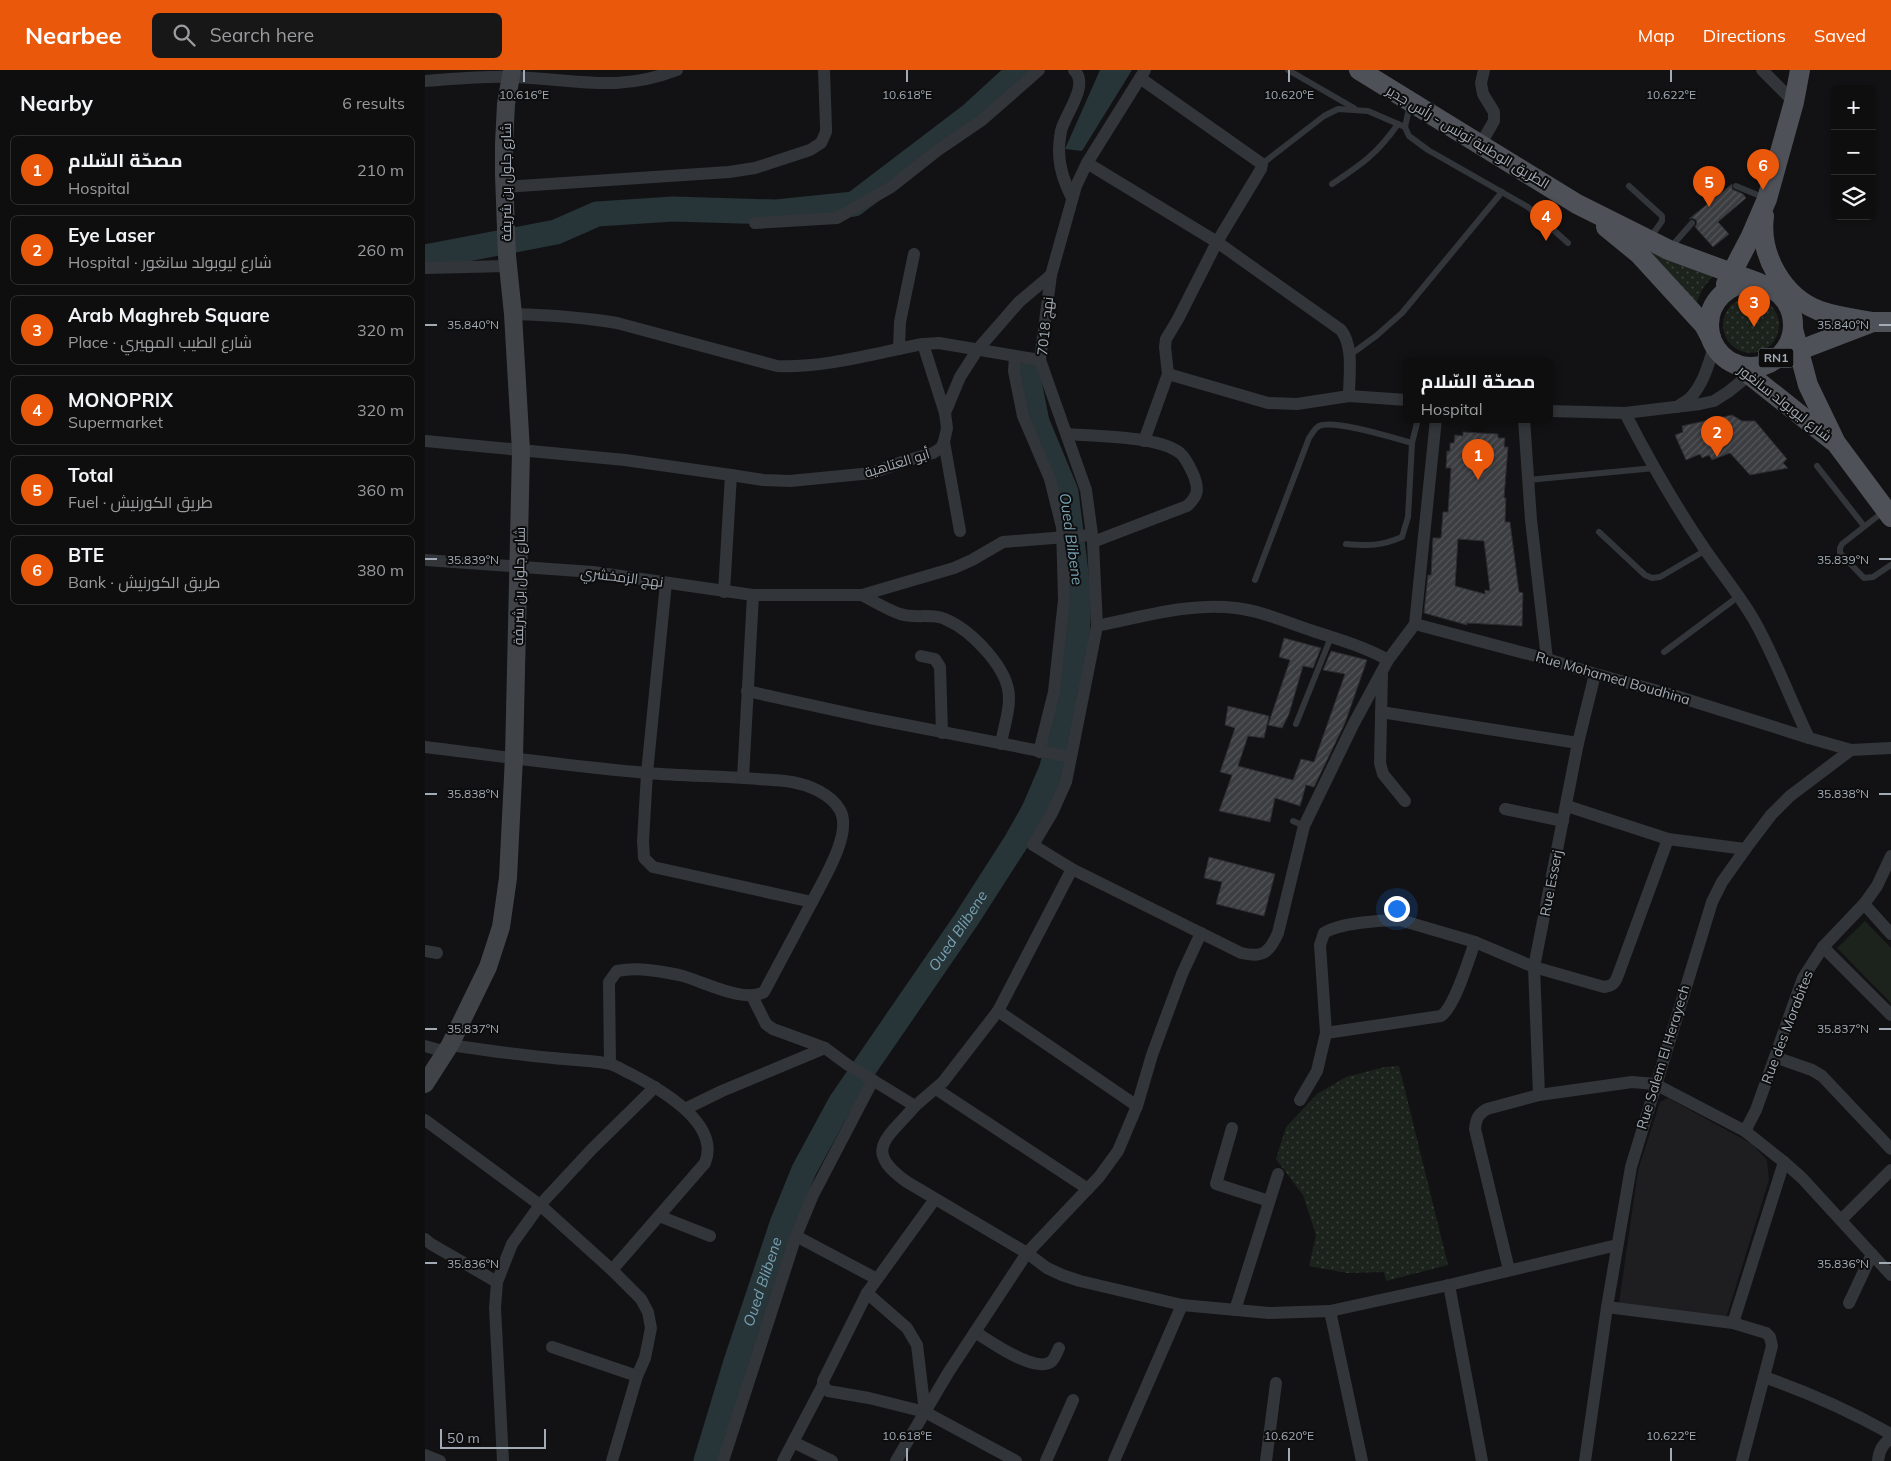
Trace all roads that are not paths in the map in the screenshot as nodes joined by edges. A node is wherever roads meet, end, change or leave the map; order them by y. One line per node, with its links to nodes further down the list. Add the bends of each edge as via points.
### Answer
1 (677, 70): 10 (street, via 640,82 609,84)
2 (824, 70): 23 (street, via 826,132 821,143 810,150 755,168 729,172)
3 (1039, 70): 28 (street, via 982,120 891,187 837,218)
4 (1074, 70): 25 (street, via 1079,79 1077,95 1061,130 1059,150 1062,178)
5 (1288, 70): 15 (lane)
6 (1359, 70): 13 (main road, الطريق الوطنية تونس - رأس جدير / RN1)
7 (1484, 70): 17 (street, via 1483,94 1494,112 1494,121)
8 (1762, 70): 14 (street)
9 (1800, 70): 14 (main road)
10 (511, 73): 12 (street); 23 (main road, شارع جلول بن شريفة, via 503,144)
11 (1142, 74): 18 (street, نهج 7018); 19 (street)
12 (425, 81)
13 (1410, 102): 16 (lane); 17 (main road, الطريق الوطنية تونس - رأس جدير / RN1)
14 (1794, 102): 26 (main road)
15 (1355, 109): 16 (lane); 19 (lane, via 1339,109 1324,116)
16 (1401, 125): 20 (lane, via 1368,160); 24 (lane, via 1409,136 1428,150)
17 (1481, 145): 27 (main road, الطريق الوطنية تونس - رأس جدير / RN1)
18 (1087, 163): 25 (street, نهج 7018); 31 (street)
19 (1262, 164): 31 (street)
20 (1332, 184)
21 (1629, 186): 30 (lane, via 1662,216)
22 (1736, 186): 26 (lane)
23 (504, 187): 35 (main road, شارع جلول بن شريفة)
24 (1502, 192): 32 (lane, via 1528,207); 50 (lane, via 1402,313)
25 (1072, 198): 38 (street, نهج 7018)
26 (1767, 199): 37 (main road); 42 (main road, via 1764,244 1781,281 1803,302 1819,311)
27 (1577, 204): 30 (main road, الطريق الوطنية تونس - رأس جدير / RN1); 44 (main road, الطريق الوطنية تونس - رأس جدير / RN1, via 1639,254 1704,325)
28 (755, 223)
29 (1692, 223): 33 (lane)
30 (1649, 239): 33 (main road, الطريق الوطنية تونس - رأس جدير / RN1)
31 (1217, 242): 50 (street, via 1341,330 1347,338); 53 (street, via 1166,339)
32 (1568, 243)
33 (1669, 250): 37 (main road, الطريق الوطنية تونس - رأس جدير / RN1)
34 (914, 254): 46 (street, via 900,322)
35 (507, 261): 36 (street); 41 (main road, شارع جلول بن شريفة)
36 (425, 268)
37 (1732, 274): 39 (main road, الطريق الوطنية تونس - رأس جدير / RN1); 40 (main road)
38 (1051, 275): 47 (street, أبو العتاهية, via 1019,302); 51 (street, نهج 7018)
39 (1759, 283): 40 (main road, via 1736,285); 43 (main road, RN1, via 1785,299 1793,318)
40 (1718, 299): 44 (main road, via 1710,320)
41 (513, 314): 46 (street, via 600,320 777,366 798,367); 69 (main road, شارع جلول بن شريفة)
42 (1882, 322): 48 (main road)
43 (1793, 329): 48 (main road, شارع ليوبولد سانغور / RN1); 52 (main road, RN1, via 1783,352)
44 (1714, 343): 52 (main road, RN1, via 1725,357); 56 (street, via 1701,382 1690,398)
45 (923, 344): 46 (street); 47 (street); 58 (street)
46 (899, 348)
47 (978, 349): 49 (street); 58 (street, أبو العتاهية, via 960,377)
48 (1799, 350): 52 (main road); 68 (main road, شارع ليوبولد سانغور / RN1, via 1811,392)
49 (1015, 356): 51 (street); 78 (street, via 1014,371 1023,416 1050,479)
50 (1349, 356): 54 (street)
51 (1040, 360): 63 (street, نهج 7018)
52 (1755, 366): 56 (street, via 1714,401); 68 (main road, شارع ليوبولد سانغور / RN1)
53 (1168, 374): 54 (street, via 1268,403 1297,404); 65 (street)
54 (1349, 396): 55 (street)
55 (1403, 400)
56 (1675, 408): 59 (street)
57 (1553, 411): 59 (street)
58 (945, 413): 66 (street, أبو العتاهية, via 947,428)
59 (1625, 413): 71 (street)
60 (1417, 423): 67 (lane)
61 (1436, 423): 91 (street)
62 (1524, 423): 73 (street)
63 (1067, 434): 65 (street); 79 (street, نهج 7018, via 1086,490)
64 (425, 441): 69 (street, أبو العتاهية)
65 (1144, 441): 79 (street, via 1179,453 1190,465 1198,488 1194,500 1187,506)
66 (944, 442): 72 (street, أبو العتاهية, via 933,453 872,473 790,481); 76 (street)
67 (1412, 443): 80 (lane, via 1408,517 1402,536 1386,544); 85 (lane, via 1334,424 1314,430)
68 (1836, 443): 74 (main road, شارع ليوبولد سانغور / RN1)
69 (521, 451): 72 (street, أبو العتاهية, via 625,460); 84 (main road, شارع جلول بن شريفة)
70 (1817, 466): 75 (lane)
71 (1655, 468): 73 (lane); 81 (street)
72 (731, 475): 87 (street)
73 (1528, 480): 96 (street)
74 (1889, 513): 75 (lane)
75 (1864, 526): 83 (lane, via 1842,544 1840,553 1864,578 1873,577)
76 (960, 531)
77 (1599, 532): 81 (lane, via 1645,575 1653,578 1661,577)
78 (1064, 536): 79 (street); 89 (street, via 1003,542 954,568); 109 (street, via 1064,600 1054,692)
79 (1090, 538): 92 (street, نهج 7018)
80 (1346, 544)
81 (1706, 550): 90 (street)
82 (425, 560): 84 (street, نهج الزمخشري)
83 (1891, 565)
84 (519, 567): 86 (street, نهج الزمخشري, via 593,572); 110 (main road, شارع جلول بن شريفة)
85 (1255, 580)
86 (666, 582): 87 (street, نهج الزمخشري); 112 (street)
87 (724, 592): 88 (street, نهج الزمخشري)
88 (753, 596): 89 (street); 99 (street)
89 (862, 596): 105 (street, via 899,614 945,619 972,636 1000,670 1009,698)
90 (1739, 596): 94 (lane); 103 (street, via 1767,643)
91 (1415, 624): 96 (street, Rue Mohamed Boudhina); 97 (street)
92 (1097, 626): 93 (street, via 1192,609 1236,608); 111 (street, نهج 7018)
93 (1331, 637): 97 (street, via 1376,653); 101 (lane)
94 (1665, 652)
95 (921, 656): 102 (street, via 935,659 940,667)
96 (1547, 659): 98 (street, Rue Mohamed Boudhina)
97 (1385, 665): 100 (street); 124 (street, via 1298,823 1273,945 1266,953 1255,956 1241,953)
98 (1595, 674): 103 (street, Rue Mohamed Boudhina); 104 (street, Rue Esserj)
99 (747, 691): 102 (street); 113 (street)
100 (1381, 712): 104 (street); 114 (street, via 1383,774)
101 (1296, 724)
102 (942, 732): 105 (street)
103 (1809, 738): 107 (street, Rue Mohamed Boudhina)
104 (1578, 743): 115 (street, Rue Esserj)
105 (1001, 744): 109 (street)
106 (425, 747): 110 (street)
107 (1851, 750): 108 (street); 119 (street, Rue Salem El Herayech, via 1790,796)
108 (1890, 750)
109 (1043, 753): 111 (street)
110 (514, 757): 112 (street); 135 (main road, شارع جلول بن شريفة, via 501,927 488,967)
111 (1069, 757): 121 (street, نهج 7018, via 1066,782 1033,845)
112 (647, 773): 113 (street); 122 (street, via 643,841 644,858 648,864)
113 (743, 778): 122 (street, via 807,786 821,792 840,810 844,823 840,842)
114 (1405, 801)
115 (1567, 806): 117 (street, Rue Esserj); 118 (street)
116 (1505, 809): 117 (street)
117 (1563, 820): 128 (street, Rue Esserj)
118 (1668, 839): 119 (street); 128 (street, via 1611,986 1604,987)
119 (1745, 849): 140 (street, Rue Salem El Herayech, via 1712,902)
120 (1891, 856): 123 (street, Rue des Morabites, via 1877,886)
121 (1072, 869): 124 (street); 130 (street)
122 (812, 902): 129 (street, via 764,992)
123 (1864, 904): 125 (street); 127 (street, Rue des Morabites)
124 (1201, 933): 146 (street, via 1169,1008)
125 (1891, 934)
126 (1475, 942): 128 (street); 132 (street, via 1446,1013); 132 (street, via 1400,920 1330,929 1324,933 1320,945)
127 (1823, 947): 131 (street); 136 (street, Rue des Morabites, via 1803,978)
128 (1534, 968): 143 (street, Rue Esserj)
129 (752, 996): 134 (street, via 766,1024 773,1029); 137 (street, via 679,975 631,968 617,971 609,982)
130 (998, 1011): 142 (street); 146 (street)
131 (1891, 1015)
132 (1326, 1033): 144 (street, via 1317,1071)
133 (425, 1046): 135 (street)
134 (825, 1048): 138 (street); 147 (street)
135 (448, 1049): 137 (street); 139 (main road, شارع جلول بن شريفة)
136 (1775, 1057): 150 (street, Rue des Morabites); 151 (street, via 1822,1076)
137 (610, 1064): 141 (street)
138 (870, 1078): 145 (street); 162 (street)
139 (425, 1084)
140 (1655, 1084): 143 (street, via 1632,1082); 150 (street); 163 (street, Rue Salem El Herayech, via 1631,1167)
141 (655, 1087): 147 (street); 158 (street)
142 (936, 1089): 145 (street); 155 (street)
143 (1539, 1095): 168 (street, via 1487,1109 1479,1113 1476,1121 1475,1129)
144 (1300, 1100)
145 (915, 1106): 156 (street, via 883,1144 881,1152 895,1173)
146 (1137, 1106): 155 (street, via 1117,1150)
147 (685, 1109): 159 (street, via 705,1135 708,1155 705,1163)
148 (425, 1120): 158 (street)
149 (1232, 1128): 157 (street, via 1216,1184)
150 (1745, 1131): 152 (street)
151 (1891, 1149)
152 (1784, 1162): 160 (street); 179 (street)
153 (1891, 1170): 160 (street)
154 (1278, 1174): 157 (street)
155 (1088, 1189): 165 (street)
156 (935, 1199): 165 (street); 170 (street)
157 (1269, 1201): 177 (street)
158 (540, 1205): 167 (street); 171 (street, via 513,1244)
159 (659, 1216): 161 (street); 167 (street)
160 (1841, 1220): 166 (street)
161 (710, 1236)
162 (796, 1236): 170 (street); 195 (street)
163 (1617, 1245): 168 (street); 176 (street, Rue Salem El Herayech)
164 (427, 1246): 171 (street)
165 (1027, 1253): 175 (street, via 1047,1268 1080,1281); 180 (street)
166 (1872, 1254): 169 (street); 174 (street)
167 (613, 1270): 183 (street, via 641,1299 648,1312 651,1328 645,1358)
168 (1509, 1270): 172 (street)
169 (1891, 1275)
170 (877, 1279): 173 (street)
171 (497, 1282): 193 (street, via 495,1308)
172 (1449, 1285): 178 (street); 204 (street)
173 (867, 1293): 186 (street, via 823,1380); 188 (street, via 907,1328 917,1345)
174 (1849, 1303)
175 (1182, 1305): 177 (street); 201 (street)
176 (1607, 1307): 179 (street); 205 (street, Rue Salem El Herayech)
177 (1235, 1310): 178 (street, via 1269,1313)
178 (1330, 1311): 203 (street)
179 (1733, 1323): 184 (street, via 1770,1337 1773,1346)
180 (975, 1332): 182 (street, via 1032,1364 1043,1366 1052,1361); 188 (street)
181 (552, 1347): 183 (street)
182 (1059, 1348)
183 (637, 1376): 194 (street)
184 (1764, 1377): 189 (street, via 1809,1392 1850,1411); 206 (street)
185 (1276, 1383): 202 (street)
186 (823, 1386): 188 (street, via 828,1391); 190 (street)
187 (1073, 1400): 200 (street)
188 (925, 1412): 198 (street); 199 (street)
189 (1891, 1436): 207 (street, via 1879,1451)
190 (793, 1442): 196 (street); 197 (street)
191 (425, 1455): 192 (street)
192 (440, 1461)
193 (503, 1461)
194 (613, 1461)
195 (723, 1461)
196 (783, 1461)
197 (832, 1461)
198 (896, 1461)
199 (1016, 1461)
200 (1046, 1461)
201 (1114, 1461)
202 (1266, 1461)
203 (1362, 1461)
204 (1482, 1461)
205 (1585, 1461)
206 (1742, 1461)
207 (1878, 1461)

